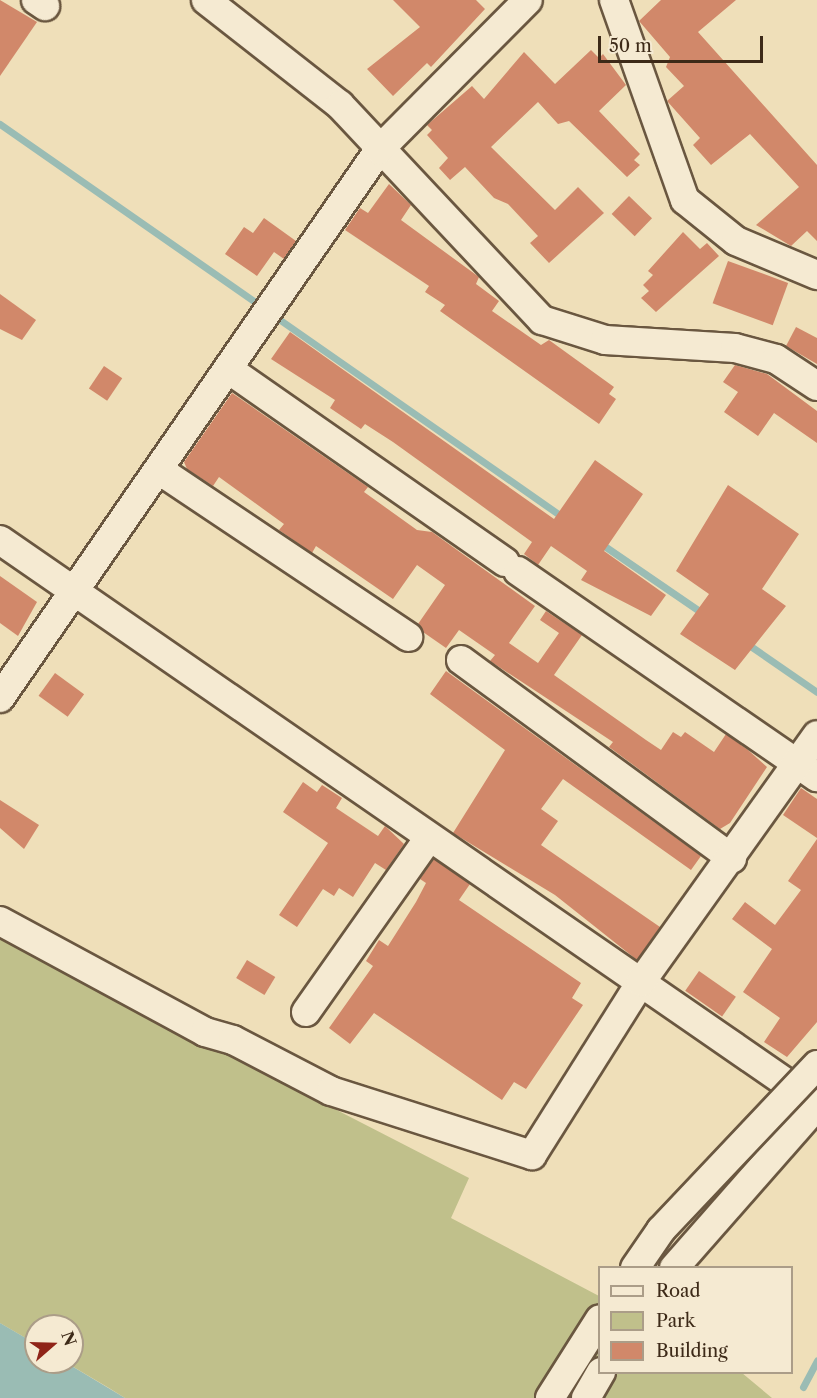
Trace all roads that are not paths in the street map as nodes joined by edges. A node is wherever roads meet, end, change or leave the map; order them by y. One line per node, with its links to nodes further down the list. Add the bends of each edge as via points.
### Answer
1 (206, 0): 4 (street, via 340,105)
2 (528, 0): 4 (street)
3 (624, 6): 5 (street, via 685,200 736,241)
4 (379, 150): 6 (street); 7 (street, via 542,320 605,340 735,348 776,359)
5 (817, 275)
6 (231, 371): 8 (street); 15 (street)
7 (817, 386)
8 (159, 470): 10 (street); 11 (street)
9 (0, 540): 10 (street)
10 (73, 590): 13 (street); 16 (street)
11 (408, 637)
12 (460, 660): 17 (street)
13 (0, 698)
14 (817, 735): 15 (street)
15 (807, 770): 17 (street)
16 (428, 839): 19 (street); 20 (street)
17 (732, 858): 19 (street)
18 (0, 921): 19 (street, via 205,1032 233,1040 331,1091 532,1155)
19 (641, 982): 22 (street)
20 (306, 1012)
21 (817, 1065): 23 (street, bridge, via 669,1222)
22 (817, 1105): 24 (street)
23 (636, 1266)
24 (676, 1266)
25 (598, 1321): 27 (street)
26 (600, 1374): 28 (street)
27 (550, 1398)
28 (586, 1398)

